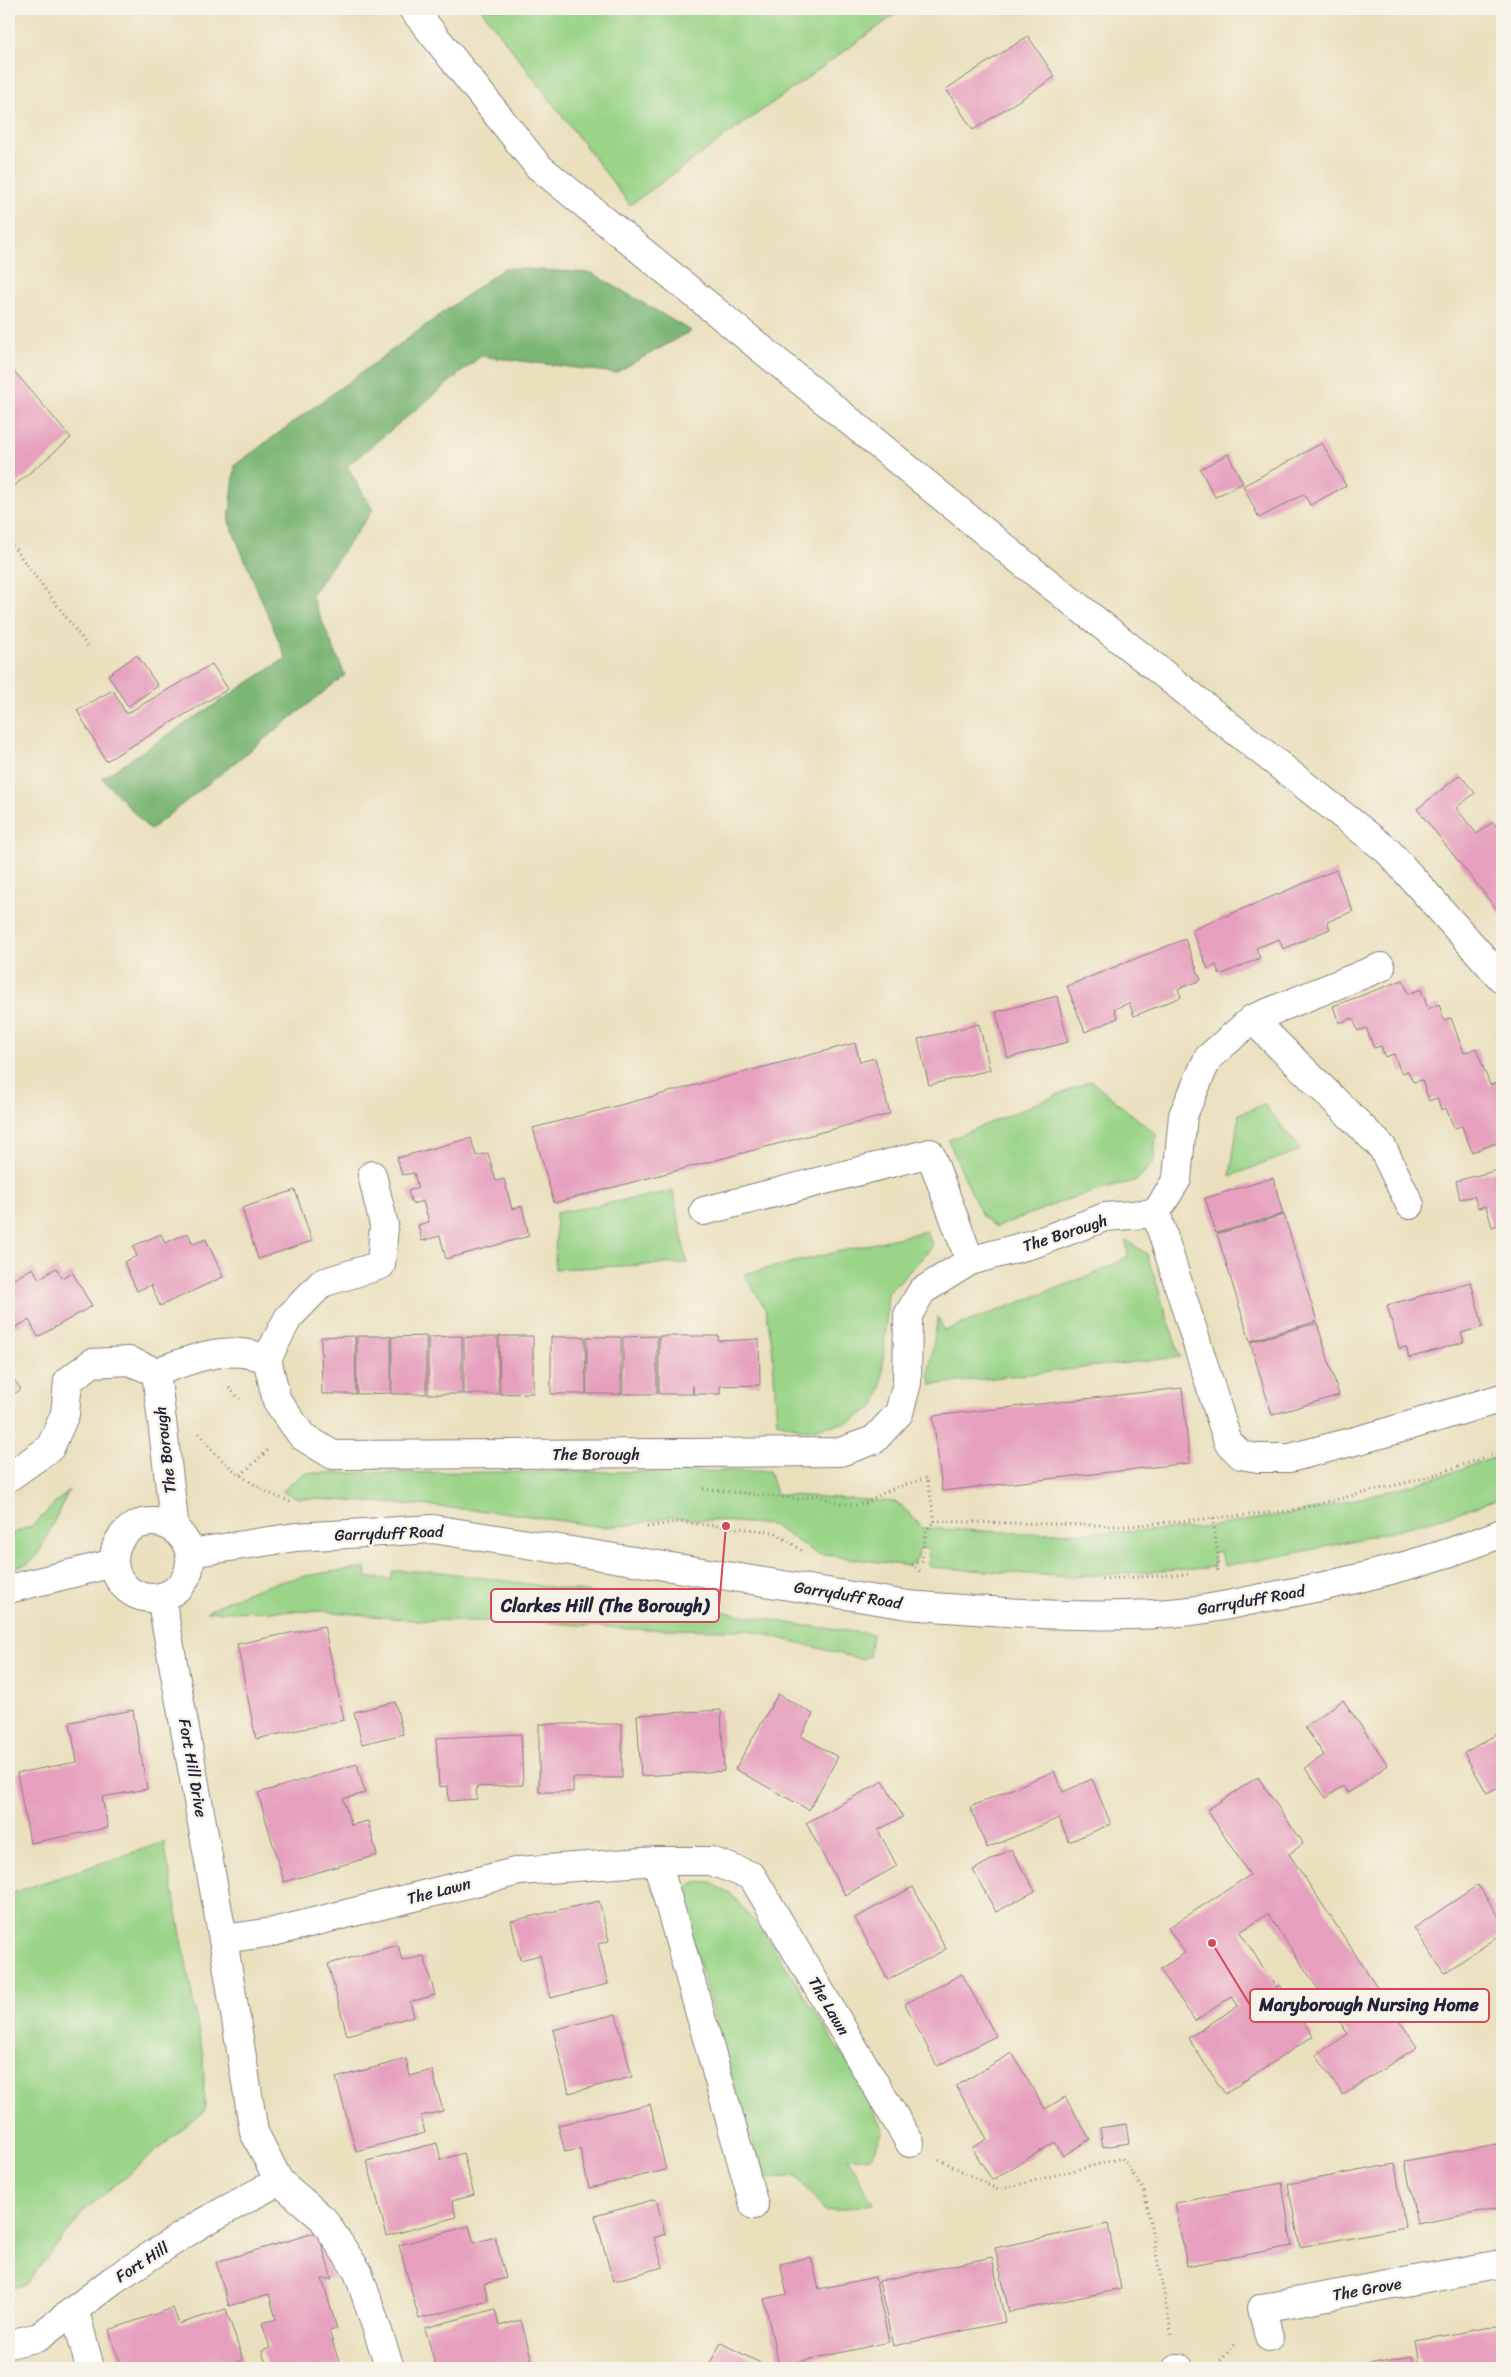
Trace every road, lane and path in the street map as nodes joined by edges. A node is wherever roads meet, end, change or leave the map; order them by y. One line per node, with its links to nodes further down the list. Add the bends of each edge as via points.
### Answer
1 (413, 9): 5 (street, via 538,166 1023,563 1388,851)
2 (9, 541): 3 (path)
3 (88, 648)
4 (1381, 967): 6 (street)
5 (1502, 979)
6 (1252, 1019): 8 (street, via 1382,1147); 10 (street, via 1208,1058 1183,1115 1176,1179)
7 (372, 1175): 12 (street, via 384,1226 381,1265 322,1283 288,1318)
8 (1410, 1205)
9 (704, 1211): 11 (street, via 930,1153)
10 (1156, 1214): 11 (street, The Borough, via 1104,1217 1036,1243); 15 (street, via 1228,1442 1241,1455 1290,1458)
11 (970, 1261): 12 (street, The Borough, via 922,1291 908,1315 907,1383 898,1413 874,1440 840,1452 333,1455 302,1436 277,1401)
12 (267, 1359): 13 (street, via 247,1352 208,1354)
13 (156, 1372): 21 (street, via 129,1361 92,1363 68,1381 65,1414 50,1448); 26 (street, The Borough)
14 (226, 1386): 16 (path, via 238,1396)
15 (1502, 1398)
16 (243, 1406)
17 (198, 1431): 20 (path, via 212,1449)
18 (274, 1446): 20 (path)
19 (1502, 1451): 24 (path, via 1425,1478 1289,1512)
20 (241, 1475): 23 (path, via 256,1486)
21 (9, 1477)
22 (697, 1489): 25 (path, via 801,1499 816,1495 856,1505 926,1478)
23 (293, 1503)
24 (1213, 1518): 25 (path, via 1128,1526); 36 (path, via 1219,1565 1215,1568)
25 (935, 1520): 34 (path, via 926,1530 922,1561 912,1565)
26 (175, 1529): 29 (street, via 184,1538); 31 (street, via 164,1523 152,1522 140,1523 129,1529 118,1545)
27 (638, 1529): 30 (path, via 678,1522 767,1531 776,1533)
28 (1502, 1533): 29 (street, Garryduff Road, via 1471,1546 1329,1586 1191,1611 1104,1615 908,1604 433,1528 296,1537)
29 (190, 1553): 41 (street, via 189,1573 173,1592)
30 (807, 1554)
31 (114, 1563): 40 (street); 41 (street, via 125,1587 136,1595)
32 (912, 1571): 34 (path)
33 (1226, 1571): 36 (path)
34 (920, 1572): 35 (path)
35 (930, 1572)
36 (1218, 1572): 37 (path)
37 (1209, 1573)
38 (1200, 1574): 39 (path)
39 (1098, 1579)
40 (9, 1589)
41 (162, 1597): 43 (street, Fort Hill Drive)
42 (657, 1860): 43 (street, The Lawn, via 519,1871 273,1932); 44 (street, The Lawn, via 712,1861 752,1876); 46 (street)
43 (223, 1939): 45 (street, via 254,2132)
44 (910, 2143): 53 (path, via 998,2190 1122,2158 1144,2190)
45 (279, 2180): 48 (street, Fort Hill, via 202,2223 114,2280); 52 (street, via 324,2219 358,2272)
46 (754, 2205)
47 (1502, 2264): 49 (street, The Grove, via 1262,2308)
48 (76, 2311): 50 (street, Fort Hill, via 39,2337); 51 (street)
49 (1269, 2337)
50 (9, 2344)
51 (90, 2368)
52 (390, 2368)
53 (1178, 2368)

